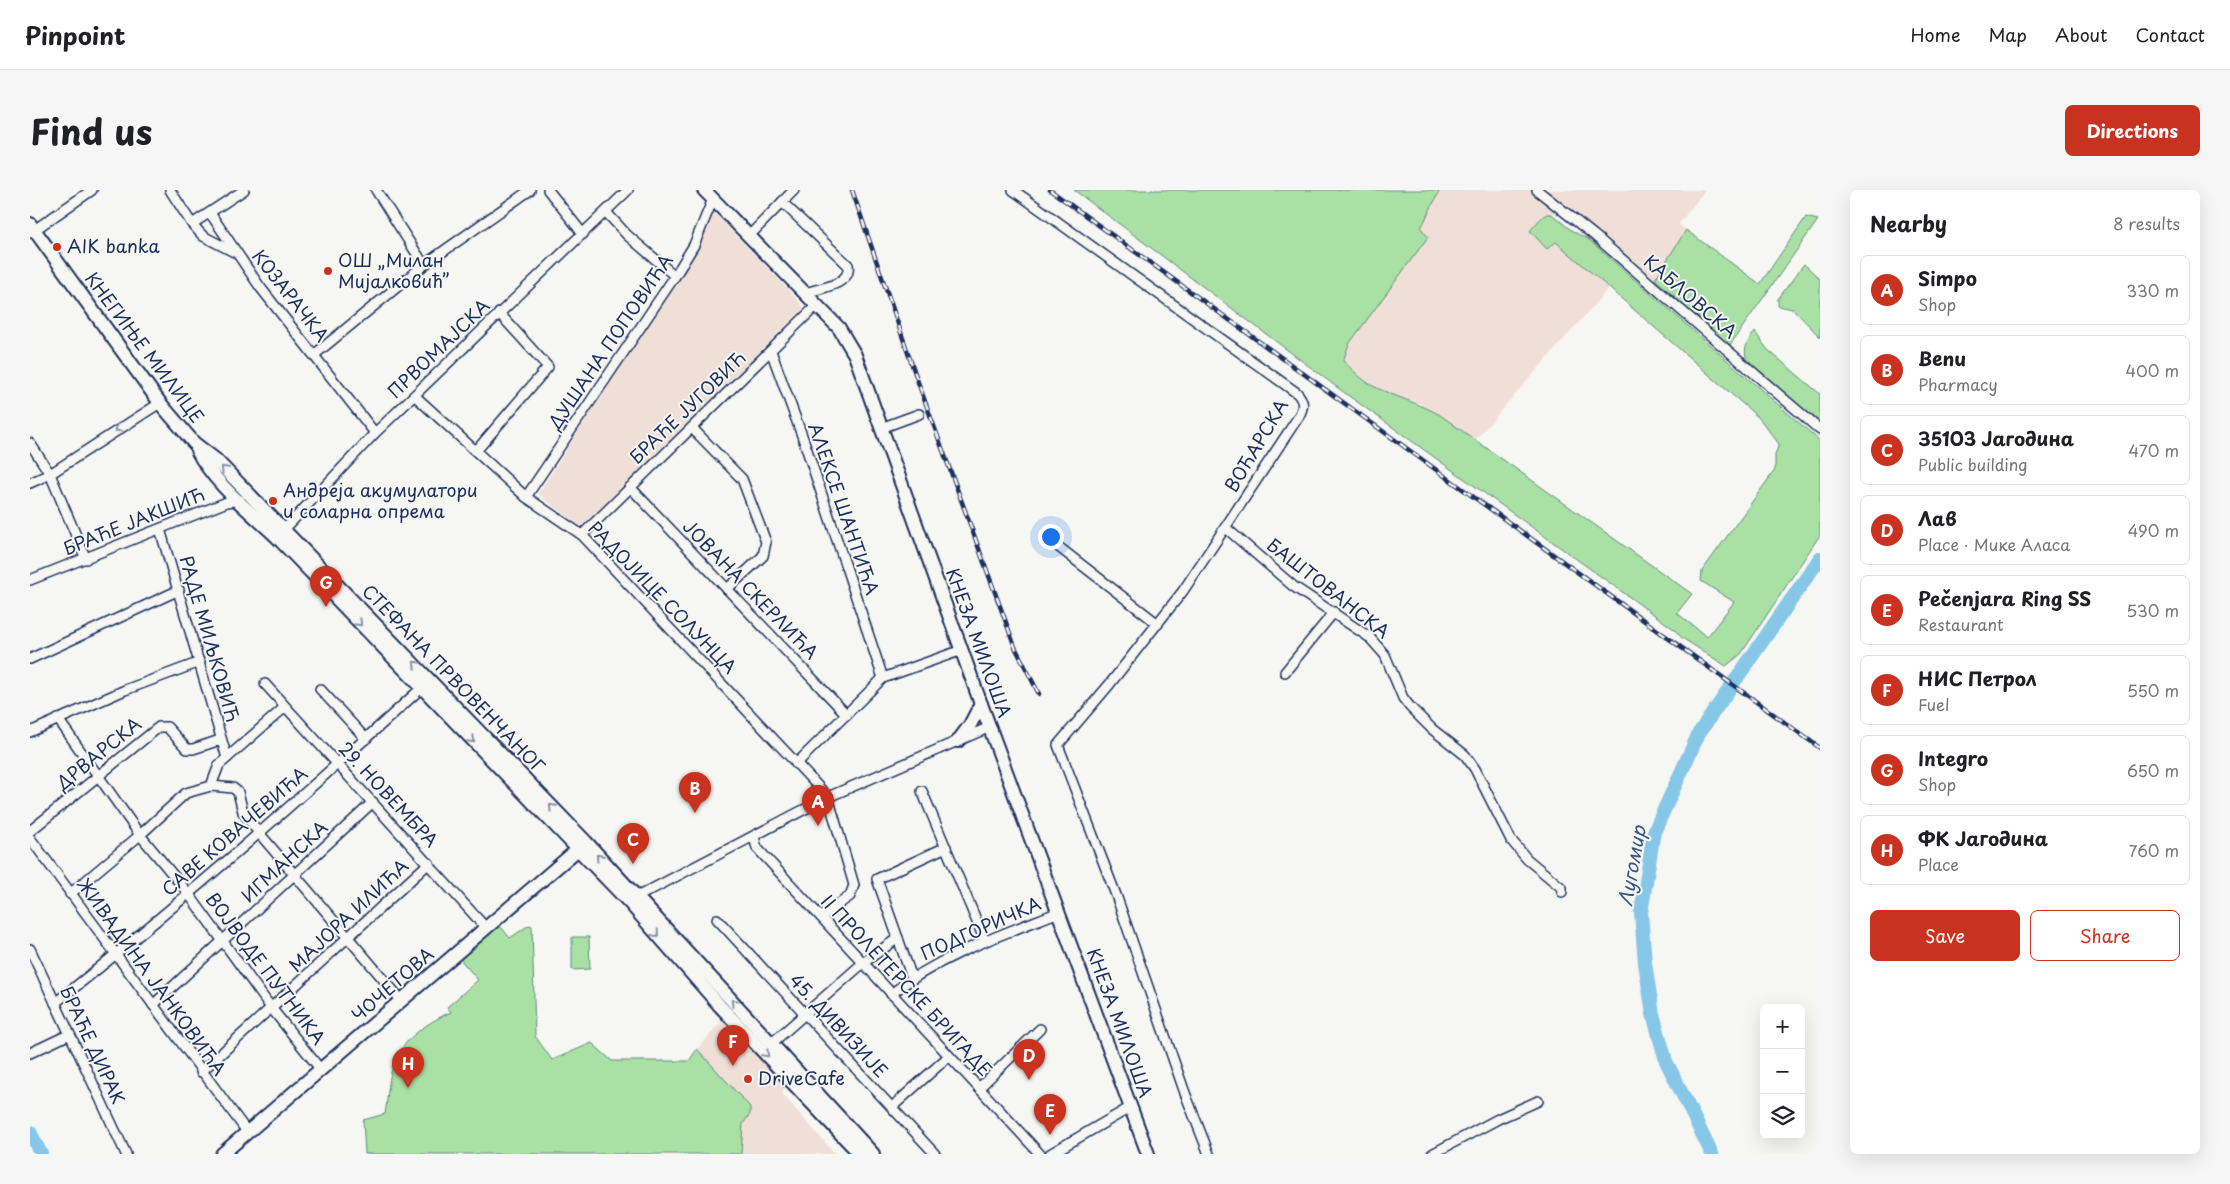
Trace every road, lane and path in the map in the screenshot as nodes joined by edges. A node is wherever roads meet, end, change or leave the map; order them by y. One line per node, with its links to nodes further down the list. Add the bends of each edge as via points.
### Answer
1 (92, 190): 16 (street)
2 (170, 190): 15 (street, КОЗАРАЧКА)
3 (244, 190): 14 (street)
4 (530, 190): 20 (street)
5 (548, 190): 17 (street)
6 (628, 190): 13 (street, ПРВОМАЈСКА)
7 (794, 190): 12 (street)
8 (1013, 190): 43 (street, ВОЋАРСКА, via 1297,393 1302,400 1299,416)
9 (1536, 190): 32 (street, КАБЛОВСКА, via 1595,236)
10 (379, 191): 20 (street)
11 (708, 195): 18 (street, КНЕЗА МИЛОША); 21 (street, ДУШАНА ПОПОВИЋА, via 694,245)
12 (782, 202): 18 (street); 22 (street, via 848,265 848,275 843,281)
13 (606, 212): 17 (street, ПРВОМАЈСКА); 21 (street, via 633,241)
14 (210, 213): 15 (street); 19 (street)
15 (192, 224): 19 (street, КОЗАРАЧКА, via 203,236)
16 (31, 229): 28 (street, КНЕГИЊЕ МИЛИЦЕ)
17 (583, 234): 24 (street, ПРВОМАЈСКА)
18 (749, 236): 22 (street, КНЕЗА МИЛОША)
19 (236, 253): 26 (street, КОЗАРАЧКА)
20 (424, 265): 26 (street)
21 (675, 276): 41 (street, ДУШАНА ПОПОВИЋА)
22 (806, 293): 23 (street, КНЕЗА МИЛОША)
23 (817, 305): 25 (street, БРАЋЕ ЈУГОВИЋ); 31 (street, КНЕЗА МИЛОША, via 849,343)
24 (499, 313): 27 (street, ПРВОМАЈСКА); 36 (street, via 548,367)
25 (771, 351): 30 (street, БРАЋЕ ЈУГОВИЋ); 58 (street, АЛЕКСЕ ШАНТИЋА)
26 (314, 355): 33 (street, КОЗАРАЧКА)
27 (415, 396): 33 (street, ПРВОМАЈСКА); 36 (street, РАДОЈИЦЕ СОЛУНЦА)
28 (160, 403): 35 (street, КНЕГИЊЕ МИЛИЦЕ); 37 (street, one-way to 37)
29 (919, 414): 31 (street)
30 (692, 428): 39 (street, БРАЋЕ ЈУГОВИЋ); 50 (street, via 742,479 766,542 762,556)
31 (881, 428): 54 (street, КНЕЗА МИЛОША)
32 (1820, 430)
33 (375, 433): 45 (street, ПРВОМАЈСКА)
34 (30, 443): 37 (street)
35 (194, 443): 40 (street, СТЕФАНА ПРВОВЕНЧАНОГ, one-way to 35, via 216,460); 42 (street, СТЕФАНА ПРВОВЕНЧАНОГ, via 208,468)
36 (476, 451): 41 (street, РАДОЈИЦЕ СОЛУНЦА)
37 (50, 474): 38 (street); 48 (street)
38 (30, 483)
39 (630, 487): 46 (street, БРАЋЕ ЈУГОВИЋ); 50 (street, ЈОВАНА СКЕРЛИЋА)
40 (252, 498): 42 (street, БРАЋЕ ЈАКШИЋ); 45 (street, СТЕФАНА ПРВОВЕНЧАНОГ)
41 (526, 498): 46 (street, РАДОЈИЦЕ СОЛУНЦА)
42 (238, 500): 44 (street, БРАЋЕ ЈАКШИЋ); 45 (street, СТЕФАНА ПРВОВЕНЧАНОГ)
43 (1226, 528): 52 (street, БАШТОВАНСКА, via 1293,586); 53 (street, ВОЋАРСКА)
44 (160, 529): 48 (street, БРАЋЕ ЈАКШИЋ); 51 (street, РАДЕ МИЉКОВИЋ)
45 (280, 534): 60 (street, СТЕФАНА ПРВОВЕНЧАНОГ)
46 (582, 535): 72 (street, РАДОЈИЦЕ СОЛУНЦА)
47 (1047, 538): 53 (street)
48 (86, 559): 49 (street, БРАЋЕ ЈАКШИЋ)
49 (30, 580)
50 (727, 589): 64 (street, ЈОВАНА СКЕРЛИЋА)
51 (179, 590): 55 (street); 56 (street, РАДЕ МИЉКОВИЋ)
52 (1334, 612): 57 (street); 88 (street, БАШТОВАНСКА, via 1369,637 1385,655 1403,698 1432,729 1465,755 1490,795 1511,840 1527,859 1562,888)
53 (1158, 624): 131 (street, ВОЋАРСКА, via 1058,745)
54 (962, 650): 58 (street); 62 (street, КНЕЗА МИЛОША)
55 (30, 659)
56 (200, 662): 65 (street); 69 (street, РАДЕ МИЉКОВИЋ)
57 (1285, 672)
58 (883, 678): 64 (street)
59 (265, 684): 63 (street, 29. НОВЕМБРА)
60 (426, 684): 68 (street, САВЕ КОВАЧЕВИЋА); 84 (street, СТЕФАНА ПРВОВЕНЧАНОГ)
61 (320, 689): 68 (street)
62 (981, 704): 66 (street, КНЕЗА МИЛОША); 70 (street)
63 (285, 707): 71 (street); 73 (street, 29. НОВЕМБРА)
64 (847, 714): 72 (street)
65 (58, 719): 67 (street); 74 (street, ВОЈВОДЕ ПУТНИКА)
66 (990, 727): 70 (street); 92 (street, КНЕЗА МИЛОША)
67 (30, 732)
68 (366, 739): 73 (street, САВЕ КОВАЧЕВИЋА)
69 (220, 740): 71 (street, РАДЕ МИЉКОВИЋ); 74 (street, ДРВАРСКА, via 187,749 167,727 159,727)
70 (958, 741): 77 (street)
71 (226, 758): 75 (street, via 213,774)
72 (796, 764): 77 (street, РАДОЈИЦЕ СОЛУНЦА)
73 (338, 765): 78 (street, 29. НОВЕМБРА); 80 (street, САВЕ КОВАЧЕВИЋА)
74 (97, 776): 79 (street, ДРВАРСКА); 81 (street, ВОЈВОДЕ ПУТНИКА)
75 (211, 786): 80 (street, via 233,788 238,792 243,812); 81 (street, via 186,792)
76 (922, 791): 85 (street)
77 (828, 797): 82 (street); 93 (street, via 854,885 850,896)
78 (373, 802): 86 (street, 29. НОВЕМБРА); 87 (street, ИГМАНСКА)
79 (30, 831)
80 (259, 833): 87 (street); 89 (street, САВЕ КОВАЧЕВИЋА)
81 (140, 835): 89 (street, ВОЈВОДЕ ПУТНИКА); 90 (street)
82 (754, 837): 91 (street); 93 (street, II ПРОЛЕТЕРСКЕ БРИГАДЕ, via 757,848)
83 (30, 838): 90 (street, ЖИВАДИНА ЈАНКОВИЋА)
84 (582, 845): 91 (street, СТЕФАНА ПРВОВЕНЧАНОГ); 95 (street, ЧОЧЕТОВА)
85 (946, 847): 96 (street, via 877,879); 98 (street)
86 (429, 864): 95 (street, 29. НОВЕМБРА); 97 (street, МАЈОРА ИЛИЋА)
87 (294, 876): 97 (street); 99 (street, ИГМАНСКА)
88 (1562, 892)
89 (188, 893): 99 (street, ВОЈВОДЕ ПУТНИКА); 101 (street, САВЕ КОВАЧЕВИЋА)
90 (70, 894): 101 (street, ЖИВАДИНА ЈАНКОВИЋА)
91 (633, 899): 112 (street, СТЕФАНА ПРВОВЕНЧАНОГ, one-way to 91); 117 (street, СТЕФАНА ПРВОВЕНЧАНОГ, one-way to 117, via 720,1006)
92 (1059, 912): 98 (street, ПОДГОРИЧКА); 121 (street, КНЕЗА МИЛОША)
93 (821, 917): 102 (street, II ПРОЛЕТЕРСКЕ БРИГАДЕ)
94 (717, 919): 109 (street, 45. ДИВИЗИЈЕ)
95 (486, 928): 105 (street, ЧОЧЕТОВА)
96 (898, 938): 102 (street); 103 (street)
97 (347, 939): 105 (street); 108 (street, МАЈОРА ИЛИЋА)
98 (985, 941): 103 (street, ПОДГОРИЧКА)
99 (224, 942): 107 (street, ИГМАНСКА); 108 (street, ВОЈВОДЕ ПУТНИКА)
100 (30, 949): 106 (street, БРАЋЕ ДИРАК)
101 (115, 956): 106 (street, САВЕ КОВАЧЕВИЋА); 107 (street, ЖИВАДИНА ЈАНКОВИЋА)
102 (863, 963): 104 (street, II ПРОЛЕТЕРСКЕ БРИГАДЕ); 109 (street)
103 (912, 978): 104 (street, ПОДГОРИЧКА)
104 (891, 994): 114 (street, II ПРОЛЕТЕРСКЕ БРИГАДЕ)
105 (402, 1001): 115 (street, ЧОЧЕТОВА)
106 (55, 1003): 111 (street, БРАЋЕ ДИРАК)
107 (153, 1005): 116 (street, ЖИВАДИНА ЈАНКОВИЋА)
108 (272, 1009): 115 (street, ВОЈВОДЕ ПУТНИКА); 116 (street, МАЈОРА ИЛИЋА)
109 (805, 1014): 112 (street); 120 (street, 45. ДИВИЗИЈЕ)
110 (1040, 1029): 118 (street)
111 (68, 1035): 113 (street); 123 (street, БРАЋЕ ДИРАК)
112 (772, 1044): 117 (street, СТЕФАНА ПРВОВЕНЧАНОГ)
113 (30, 1053)
114 (949, 1056): 118 (street, II ПРОЛЕТЕРСКЕ БРИГАДЕ); 120 (street)
115 (321, 1070): 122 (street, ЧОЧЕТОВА)
116 (201, 1072): 122 (street, ЖИВАДИНА ЈАНКОВИЋА)
117 (792, 1073): 125 (street, СТЕФАНА ПРВОВЕНЧАНОГ); 126 (street, СТЕФАНА ПРВОВЕНЧАНОГ)
118 (978, 1088): 128 (street, II ПРОЛЕТЕРСКЕ БРИГАДЕ)
119 (1538, 1101): 132 (street)
120 (892, 1107): 127 (street, 45. ДИВИЗИЈЕ)
121 (1131, 1107): 129 (street); 130 (street, КНЕЗА МИЛОША)
122 (248, 1133): 124 (street, ЧОЧЕТОВА)
123 (126, 1154)
124 (222, 1154)
125 (860, 1154)
126 (873, 1154)
127 (935, 1154)
128 (1040, 1154)
129 (1050, 1154)
130 (1148, 1154)
131 (1209, 1154)
132 (1432, 1154)

